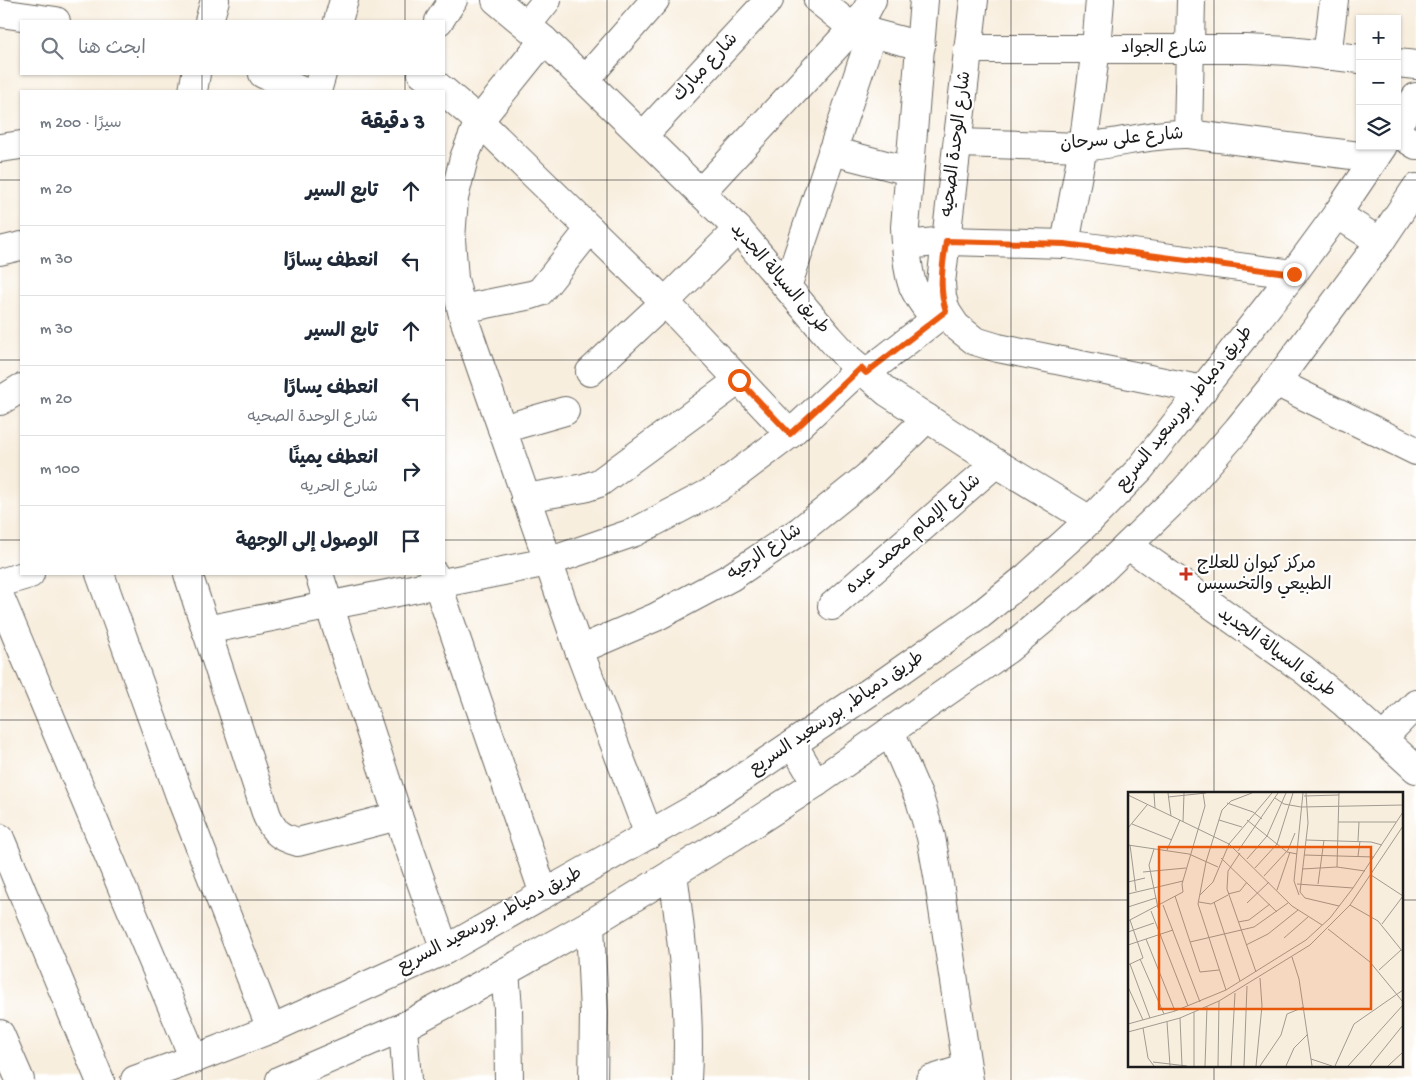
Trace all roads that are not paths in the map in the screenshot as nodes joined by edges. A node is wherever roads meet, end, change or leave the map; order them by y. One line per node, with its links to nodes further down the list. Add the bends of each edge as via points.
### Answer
1 (62, 0): 18 (main road)
2 (215, 0): 19 (main road)
3 (344, 0): 20 (main road)
4 (452, 0): 21 (main road)
5 (496, 0): 23 (main road, طريق السيالة الجديد)
6 (547, 0): 23 (main road)
7 (655, 0): 37 (main road)
8 (769, 0): 48 (main road, شارع مبارك)
9 (818, 0): 22 (main road)
10 (872, 0): 22 (main road, via 864,15)
11 (924, 0): 24 (main road)
12 (974, 0): 27 (main road, شارع الوحدة الصحيه)
13 (1100, 0): 25 (main road)
14 (1191, 0): 26 (main road)
15 (1334, 0): 28 (main road)
16 (0, 13): 17 (main road)
17 (47, 20)
18 (54, 20)
19 (209, 20)
20 (338, 20)
21 (440, 20)
22 (862, 31): 24 (main road); 55 (main road); 59 (main road)
23 (535, 32): 37 (main road, طريق السيالة الجديد); 46 (main road)
24 (921, 46): 57 (main road)
25 (1096, 48): 26 (main road, شارع الجواد); 27 (main road, شارع الجواد); 53 (main road)
26 (1190, 48): 28 (main road, شارع الجواد, via 1289,51); 47 (main road)
27 (968, 49): 50 (main road, شارع الوحدة الصحيه)
28 (1327, 56): 29 (main road, شارع الجواد)
29 (1356, 59)
30 (1401, 63): 31 (main road)
31 (1416, 64)
32 (196, 75): 38 (main road)
33 (265, 75): 39 (main road)
34 (322, 75): 40 (main road)
35 (414, 75): 41 (main road)
36 (423, 75): 42 (main road)
37 (585, 80): 48 (main road, طريق السيالة الجديد)
38 (193, 90)
39 (300, 90)
40 (317, 90)
41 (407, 90)
42 (443, 90)
43 (445, 92): 46 (main road)
44 (1416, 97): 45 (main road)
45 (1401, 119)
46 (479, 121): 61 (main road); 73 (main road, via 464,158 454,198 451,238)
47 (1188, 134): 53 (main road, شارع على سرحان, via 1157,135); 56 (main road, شارع على سرحان)
48 (643, 136): 59 (main road, طريق السيالة الجديد)
49 (1401, 136): 52 (main road)
50 (958, 143): 53 (main road, شارع على سرحان); 63 (main road, شارع الوحدة الصحيه)
51 (20, 144): 54 (main road)
52 (1416, 145)
53 (1083, 147): 65 (main road)
54 (0, 148)
55 (832, 151): 57 (main road); 70 (main road)
56 (1379, 152): 60 (main road, طريق دمياط, بورسعيد السريع)
57 (909, 171): 67 (main road)
58 (1416, 188): 64 (main road)
59 (700, 192): 62 (main road, طريق السيالة الجديد)
60 (1337, 214): 64 (main road); 69 (main road, طريق دمياط, بورسعيد السريع)
61 (590, 229): 71 (main road); 73 (main road, via 540,292)
62 (738, 229): 70 (main road, طريق السيالة الجديد); 71 (main road)
63 (946, 241): 65 (main road); 67 (main road); 72 (main road, شارع الوحدة الصحيه)
64 (1380, 242): 77 (main road)
65 (1065, 244): 69 (main road)
66 (20, 246): 68 (main road)
67 (906, 246): 72 (main road, via 913,285 924,306)
68 (0, 251)
69 (1294, 274): 79 (main road, طريق دمياط, بورسعيد السريع)
70 (787, 287): 74 (main road, طريق السيالة الجديد, via 829,338)
71 (665, 302): 75 (main road); 76 (main road)
72 (941, 315): 74 (main road); 79 (main road, شارع الوحدة الصحيه, via 975,341 998,348)
73 (456, 319): 83 (main road)
74 (863, 371): 82 (main road, طريق السيالة الجديد, via 887,392); 84 (main road)
75 (590, 372)
76 (739, 380): 84 (main road); 87 (main road, via 600,483)
77 (1276, 382): 85 (main road); 89 (main road, via 1184,491)
78 (20, 389): 80 (main road)
79 (1203, 390): 88 (main road, طريق دمياط, بورسعيد السريع, via 1140,469)
80 (0, 401)
81 (565, 411): 83 (main road)
82 (927, 418): 86 (main road, طريق السيالة الجديد); 101 (main road, شارع الرجيه, via 866,477 801,530 731,577 656,617)
83 (502, 429): 87 (main road)
84 (790, 434): 90 (main road, via 717,489 635,532)
85 (1416, 452)
86 (996, 463): 88 (main road, طريق السيالة الجديد); 99 (main road, شارع الإمام محمد عبده)
87 (526, 498): 90 (main road)
88 (1090, 520): 105 (main road, طريق دمياط, بورسعيد السريع, via 980,615)
89 (1129, 546): 103 (main road, via 1008,649); 104 (main road, طريق السيالة الجديد, via 1304,670)
90 (548, 562): 95 (main road); 101 (main road)
91 (27, 575): 96 (main road)
92 (100, 575): 119 (main road, via 180,796)
93 (188, 575): 100 (main road)
94 (319, 575): 98 (main road)
95 (436, 579): 98 (main road); 114 (main road)
96 (0, 583)
97 (0, 597): 121 (main road)
98 (329, 606): 100 (main road); 109 (main road)
99 (832, 606)
100 (206, 630): 109 (main road, via 273,829 284,838 298,842)
101 (579, 650): 110 (main road)
102 (1416, 704): 104 (main road)
103 (890, 731): 107 (main road); 123 (main road, via 920,800 931,837)
104 (1383, 738): 106 (main road, طريق السيالة الجديد)
105 (793, 744): 107 (main road); 108 (main road, طريق دمياط, بورسعيد السريع)
106 (1416, 769)
107 (816, 783): 112 (main road)
108 (708, 801): 110 (main road, طريق دمياط, بورسعيد السريع); 112 (main road)
109 (398, 816): 116 (main road)
110 (649, 835): 114 (main road, طريق دمياط, بورسعيد السريع)
111 (0, 838): 125 (main road)
112 (731, 838): 113 (main road)
113 (673, 874): 115 (main road); 131 (main road, via 687,996)
114 (544, 894): 116 (main road, طريق دمياط, بورسعيد السريع)
115 (590, 924): 117 (main road); 130 (main road)
116 (445, 950): 119 (main road, طريق دمياط, بورسعيد السريع)
117 (504, 972): 118 (main road); 129 (main road)
118 (403, 1026): 122 (main road); 128 (main road)
119 (271, 1029): 121 (main road, طريق دمياط, بورسعيد السريع)
120 (0, 1034): 124 (main road)
121 (194, 1059): 126 (main road, طريق دمياط, بورسعيد السريع)
122 (321, 1072): 127 (main road)
123 (968, 1074): 132 (main road)
124 (20, 1080)
125 (100, 1080)
126 (135, 1080)
127 (280, 1080)
128 (408, 1080)
129 (509, 1080)
130 (593, 1080)
131 (687, 1080)
132 (930, 1080)

